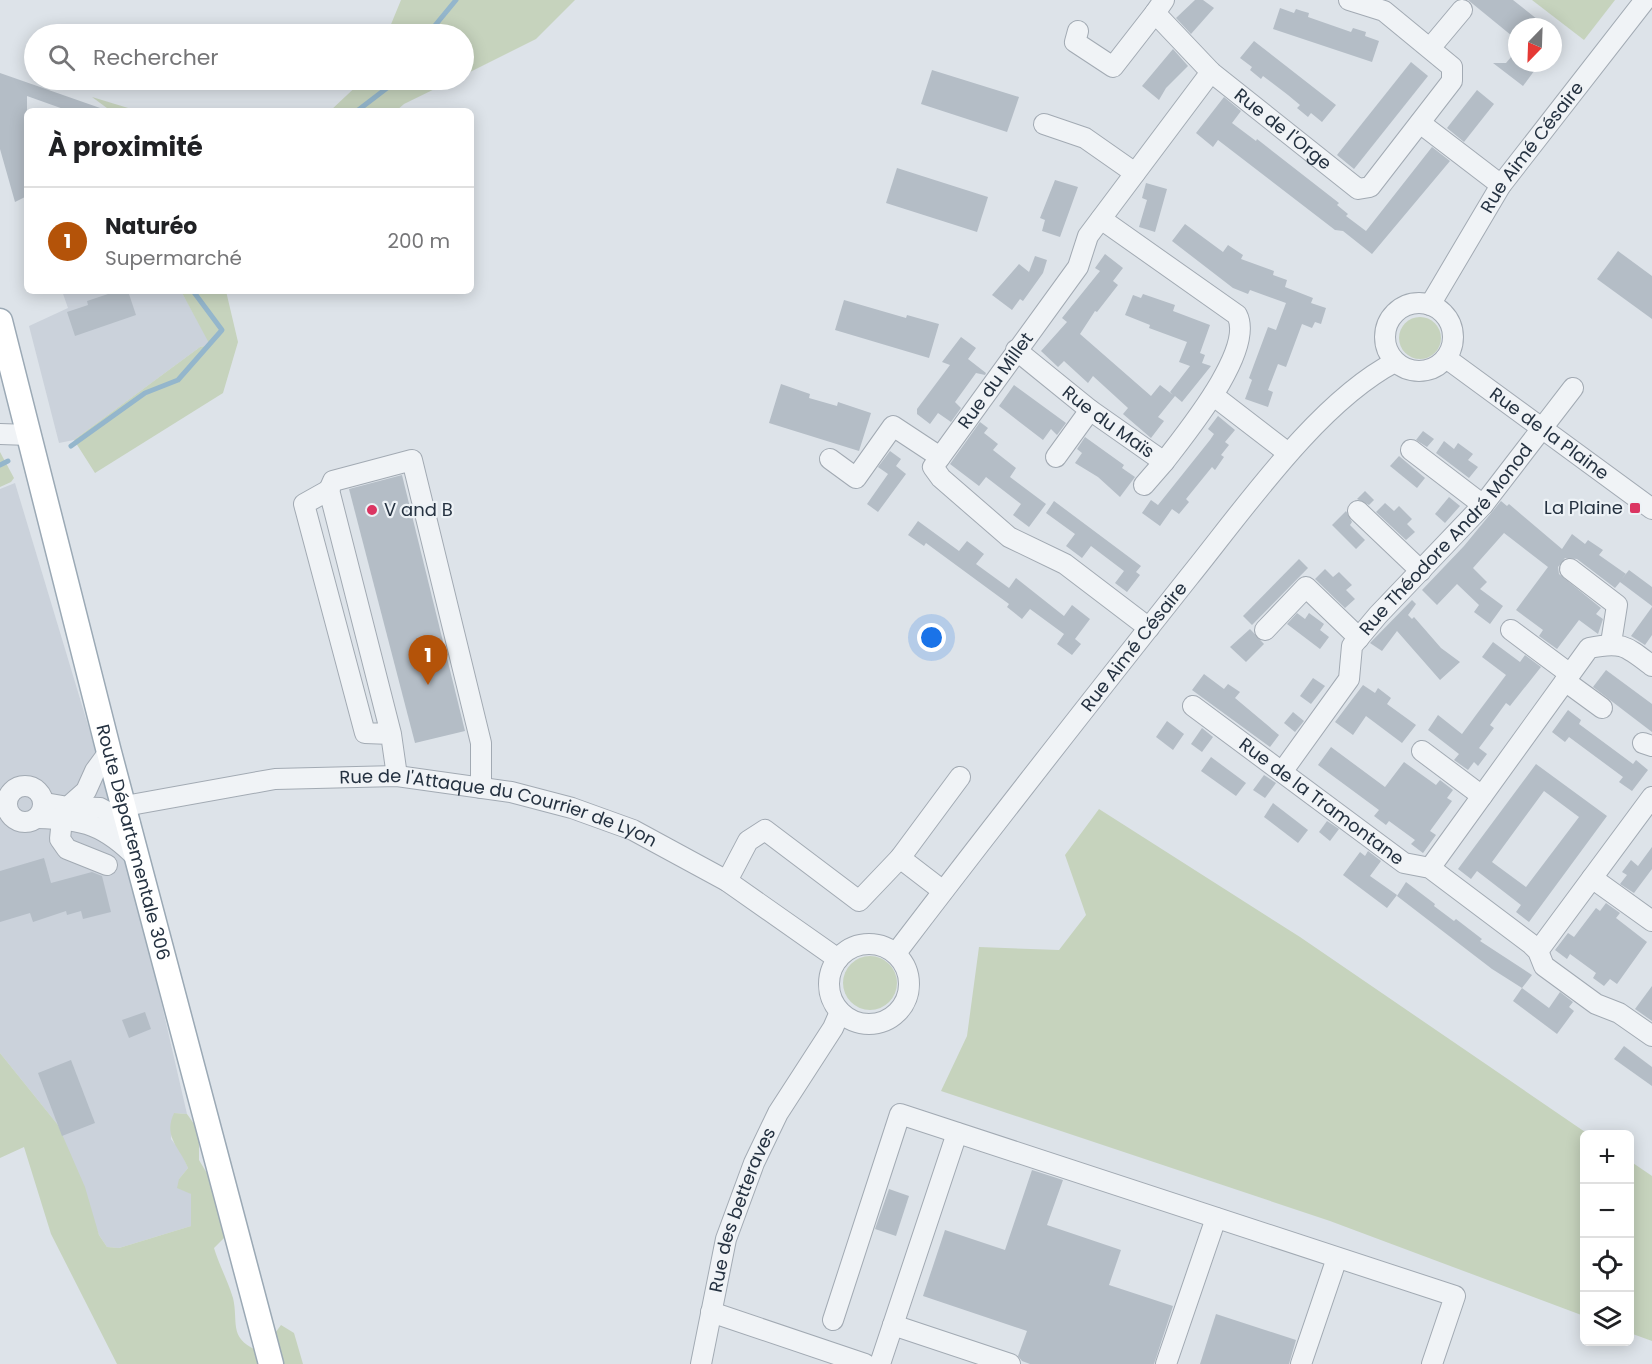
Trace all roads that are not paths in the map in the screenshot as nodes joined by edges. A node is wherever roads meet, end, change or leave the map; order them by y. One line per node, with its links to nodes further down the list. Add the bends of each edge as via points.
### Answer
1 (1349, 0): 6 (street, Rue de l'Orge, via 1384,11)
2 (1646, 0): 11 (street, Rue Aimé Césaire)
3 (1159, 7): 5 (street, via 1113,67 1075,42); 7 (street, Rue de l'Orge)
4 (1462, 10): 6 (street)
5 (1078, 31)
6 (1431, 48): 8 (street, Rue de l'Orge, via 1452,67 1452,81)
7 (1211, 72): 8 (street, Rue de l'Orge, via 1358,189 1370,187); 10 (street, Rue du Millet)
8 (1420, 123): 11 (street)
9 (1044, 124): 10 (street, via 1085,138)
10 (1135, 173): 12 (street, Rue du Millet)
11 (1501, 185): 13 (street, Rue Aimé Césaire)
12 (1101, 219): 15 (street, Rue du Millet, via 1088,236 1078,267); 19 (street, Rue du Maïs, via 1237,315 1242,324 1241,336)
13 (1430, 305): 16 (street, via 1447,318 1452,328 1453,339); 17 (street, via 1408,305 1390,319 1385,341)
14 (0, 321): 23 (main road, Route Départementale 306)
15 (1016, 350): 20 (street, Rue du Maïs); 26 (street, Rue du Millet)
16 (1446, 358): 17 (street, via 1427,370 1415,371); 21 (street, Rue de la Plaine)
17 (1395, 362): 25 (street, Rue Aimé Césaire, via 1380,369 1342,401)
18 (1573, 388): 21 (street, Rue Théodore André Monod)
19 (1214, 396): 25 (street); 29 (street, Rue du Maïs)
20 (1090, 410): 27 (street); 29 (street, Rue du Maïs)
21 (1541, 429): 32 (street, Rue Théodore André Monod); 33 (street, Rue de la Plaine)
22 (0, 434): 23 (street)
23 (29, 435): 50 (main road, Route Départementale 306)
24 (1411, 450): 32 (street)
25 (1288, 453): 38 (street, Rue Aimé Césaire)
26 (940, 457): 28 (street, via 893,426 856,478); 38 (street, via 933,467 940,478 1009,537 1065,564)
27 (1056, 457)
28 (830, 459)
29 (1164, 462): 30 (street)
30 (1144, 485)
31 (328, 490): 37 (street, via 304,504); 39 (street); 54 (street, via 333,481 412,460 481,743)
32 (1483, 505): 36 (street, Rue Théodore André Monod)
33 (1652, 509)
34 (1358, 511): 36 (street)
35 (1569, 569): 43 (street, via 1617,605)
36 (1421, 571): 42 (street, Rue Théodore André Monod)
37 (336, 628): 39 (street, via 345,620); 48 (street, via 365,733)
38 (1149, 628): 67 (street, Rue Aimé Césaire)
39 (363, 629): 48 (street)
40 (1265, 630): 42 (street, via 1306,587)
41 (1511, 630): 45 (street)
42 (1359, 638): 51 (street, Rue Théodore André Monod, via 1352,646 1348,679)
43 (1611, 643): 44 (street, via 1625,645); 45 (street, via 1589,648)
44 (1652, 666)
45 (1568, 678): 47 (street); 55 (street)
46 (1193, 706): 51 (street, Rue de la Tramontane)
47 (1602, 708)
48 (391, 734): 52 (street)
49 (1422, 751): 55 (street)
50 (109, 752): 59 (street, via 86,791); 60 (main road, Route Départementale 306)
51 (1282, 772): 64 (street, Rue de la Tramontane, via 1404,862)
52 (398, 776): 54 (street, Rue de l'Attaque du Courrier de Lyon); 60 (street, Rue de l'Attaque du Courrier de Lyon, via 275,779)
53 (960, 777): 61 (street)
54 (481, 788): 66 (street, Rue de l'Attaque du Courrier de Lyon, via 572,808 633,830)
55 (1482, 796): 64 (street)
56 (1652, 797): 65 (street)
57 (5, 804): 58 (street, via 22,822); 58 (street, via 17,789 28,787 38,792)
58 (40, 810): 59 (street)
59 (65, 813): 60 (street, via 100,808); 62 (street, via 117,837); 63 (street, via 60,839 67,849)
60 (127, 815): 62 (main road, Route Départementale 306)
61 (900, 858): 66 (street, via 859,901 765,830 748,841); 67 (street)
62 (139, 860): 81 (main road, Route Départementale 306)
63 (107, 866)
64 (1430, 868): 69 (street, Rue de la Tramontane)
65 (1592, 878): 68 (street); 69 (street)
66 (727, 880): 71 (street, Rue de l'Attaque du Courrier de Lyon)
67 (943, 891): 70 (street, Rue Aimé Césaire)
68 (1652, 921)
69 (1538, 951): 73 (street, Rue de la Tramontane, via 1544,966 1596,1005 1619,1012)
70 (896, 953): 71 (street, via 866,944 853,947); 72 (street, via 909,976 908,995 899,1012 888,1020 869,1024 850,1020)
71 (838, 959): 72 (street, via 829,989)
72 (840, 1012): 77 (street, Rue des betteraves, via 778,1113 754,1163 726,1239)
73 (1652, 1036)
74 (957, 1133): 75 (street); 78 (street, via 900,1114); 79 (street)
75 (1216, 1218): 76 (street); 86 (street)
76 (1338, 1258): 87 (street); 88 (street, via 1455,1296)
77 (711, 1312): 82 (street, Rue des betteraves); 83 (street)
78 (833, 1320)
79 (893, 1325): 80 (street); 84 (street)
80 (989, 1361): 85 (street)
81 (271, 1364)
82 (701, 1364)
83 (865, 1364)
84 (880, 1364)
85 (1010, 1364)
86 (1166, 1364)
87 (1301, 1364)
88 (1432, 1364)

